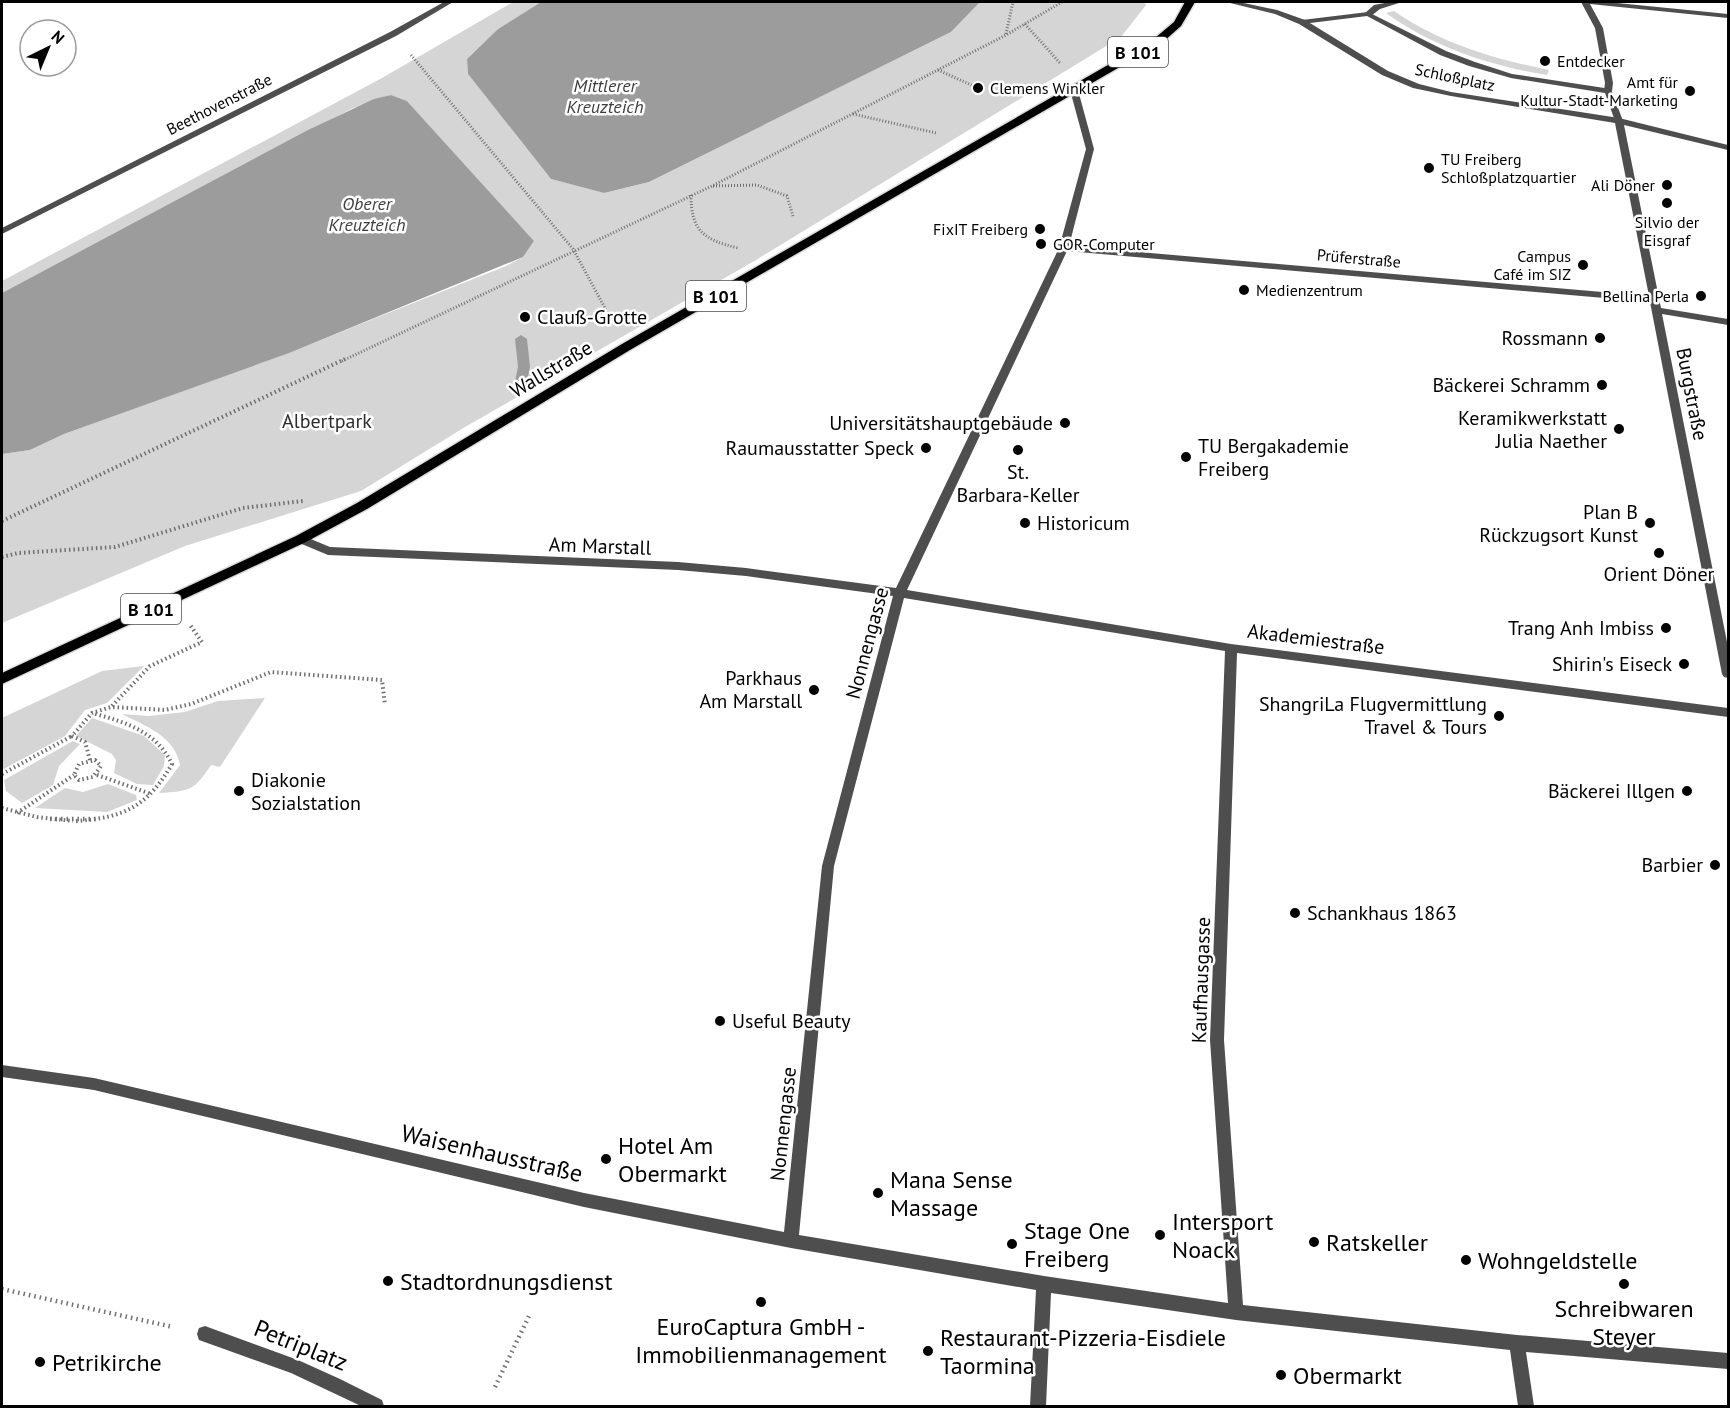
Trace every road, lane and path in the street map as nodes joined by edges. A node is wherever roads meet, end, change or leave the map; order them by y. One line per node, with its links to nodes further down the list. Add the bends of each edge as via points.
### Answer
1 (449, 2): 12 (street, Beethovenstraße)
2 (1013, 2): 13 (path)
3 (1062, 2): 11 (path)
4 (1190, 2): 17 (main road, Wallstraße / B 101, via 1186,14 1166,36)
5 (1230, 2): 10 (street, Schloßplatz)
6 (1398, 2): 8 (street, via 1377,7)
7 (1587, 2): 9 (street); 15 (street, Burgstraße, via 1599,28)
8 (1368, 14): 10 (street); 15 (street, via 1472,64 1511,75)
9 (1728, 16)
10 (1302, 22): 19 (street, Schloßplatz, via 1385,73 1416,86)
11 (1025, 24): 13 (path); 17 (path)
12 (393, 34): 25 (street, Beethovenstraße); 27 (path)
13 (1006, 34): 14 (path)
14 (938, 70): 16 (path); 18 (path)
15 (1609, 87): 19 (street, Burgstraße)
16 (978, 88)
17 (1077, 88): 20 (main road, Wallstraße / B 101); 26 (street, Nonnengasse, via 1090,149)
18 (852, 114): 20 (path); 22 (path)
19 (1619, 121): 21 (street, Schloßplatz); 29 (street, Burgstraße)
20 (982, 142): 31 (main road, Wallstraße / B 101)
21 (1728, 147)
22 (712, 186): 23 (path); 24 (path, via 757,185 787,196)
23 (691, 195): 27 (path); 28 (path, via 690,211 696,227 712,242)
24 (792, 224)
25 (2, 231)
26 (1064, 248): 29 (street, Prüferstraße); 36 (street, Nonnengasse)
27 (573, 249): 31 (path); 33 (path)
28 (745, 249)
29 (1654, 304): 30 (street, Prüferstraße); 39 (street, Burgstraße)
30 (1728, 322)
31 (626, 347): 32 (main road, Wallstraße / B 101)
32 (362, 506): 34 (main road, Wallstraße / B 101); 35 (path, via 348,497 243,507 115,547)
33 (2, 521)
34 (301, 539): 36 (street, Am Marstall, via 328,551 678,566); 37 (main road, Wallstraße / B 101)
35 (2, 557)
36 (900, 593): 38 (street, Akademiestraße); 54 (street, Nonnengasse, via 828,866)
37 (171, 599): 40 (main road, Wallstraße / B 101); 42 (path, via 202,642 150,666)
38 (1232, 648): 43 (street, Akademiestraße); 57 (street, Kaufhausgasse, via 1217,1040)
39 (1728, 674)
40 (2, 679)
41 (385, 705): 42 (path, via 382,680 271,672 191,704 165,710)
42 (111, 707): 44 (path)
43 (1728, 712)
44 (92, 713): 45 (path); 50 (path, via 150,734 167,750 172,764)
45 (72, 736): 46 (path, via 85,742); 47 (path)
46 (90, 760): 48 (path, via 101,766); 49 (path, via 79,764)
47 (2, 774)
48 (97, 774): 49 (path, via 84,780); 50 (path)
49 (74, 775): 52 (path)
50 (152, 794): 52 (path, via 123,812 90,820)
51 (2, 808): 52 (path)
52 (16, 813)
53 (2, 1071): 54 (street, Waisenhausstraße, via 94,1084 584,1200)
54 (791, 1242): 55 (street, Waisenhausstraße)
55 (1044, 1284): 57 (street); 64 (street)
56 (2, 1289): 59 (path)
57 (1236, 1312): 60 (street)
58 (530, 1314): 62 (path)
59 (206, 1334): 63 (street, Petriplatz, via 277,1359 344,1388)
60 (1517, 1343): 61 (street); 65 (street)
61 (1728, 1361)
62 (495, 1387)
63 (376, 1407)
64 (1038, 1407)
65 (1526, 1407)

